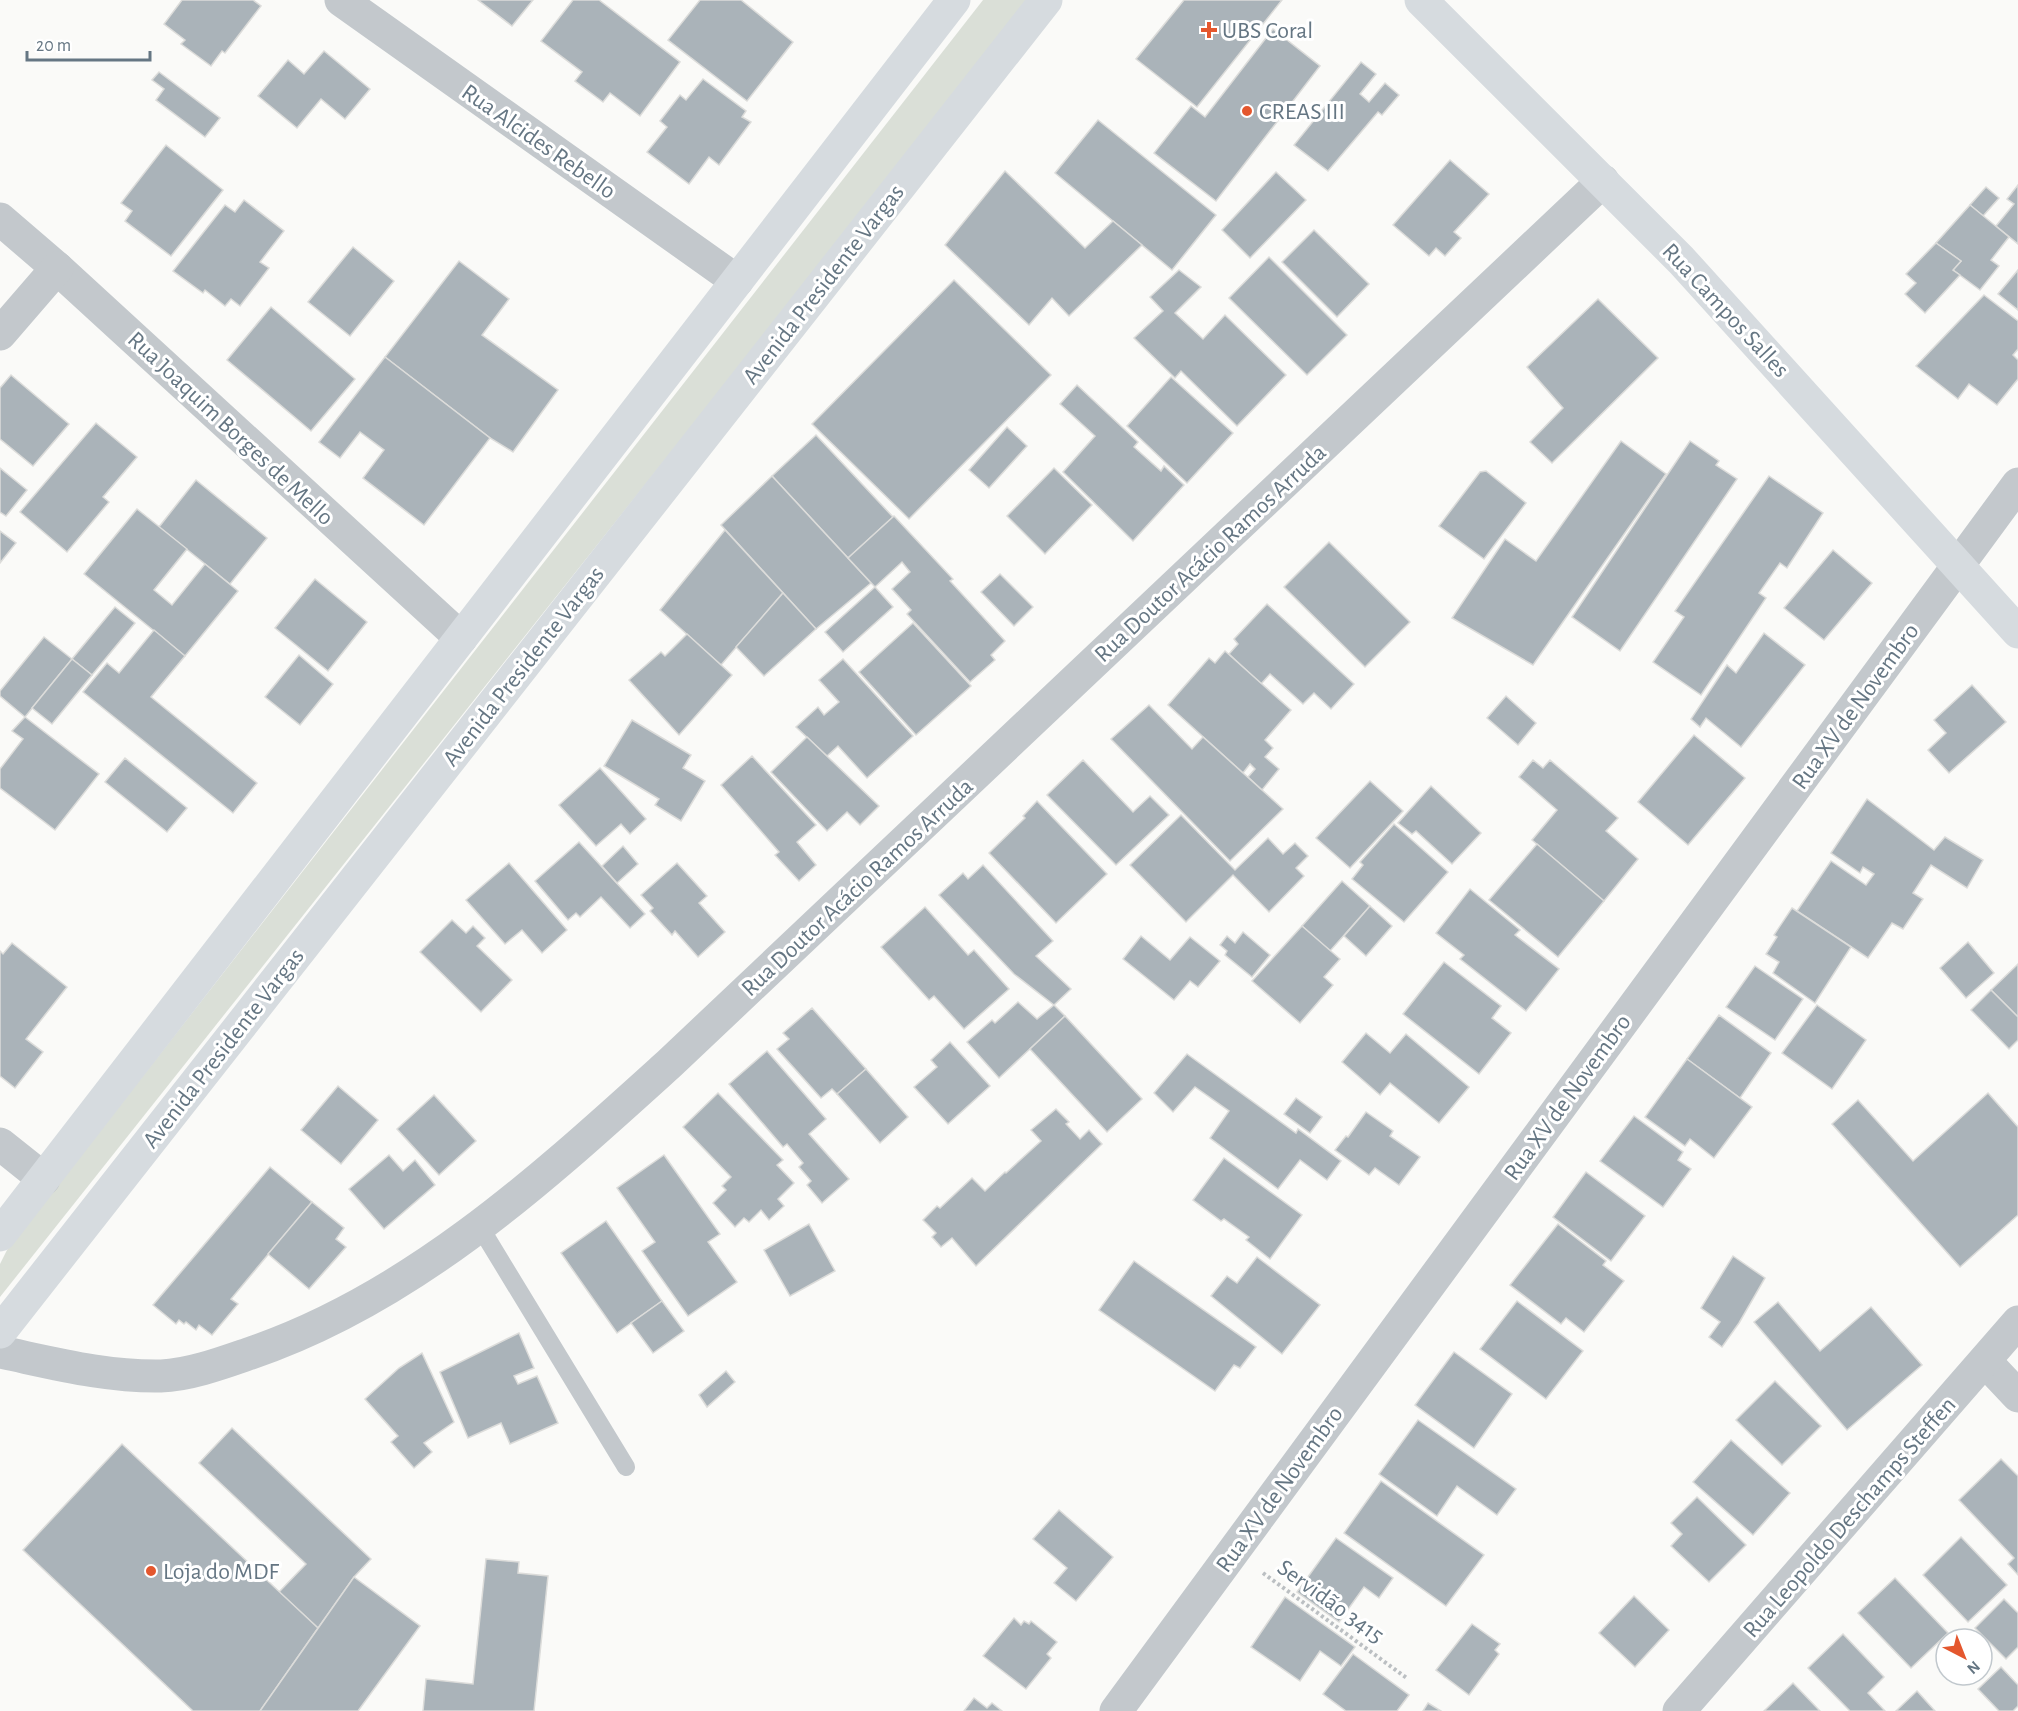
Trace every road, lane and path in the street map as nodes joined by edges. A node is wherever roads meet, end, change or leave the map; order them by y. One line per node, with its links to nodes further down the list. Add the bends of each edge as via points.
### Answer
1 (341, 0): 8 (street, Rua Alcides Rebello)
2 (954, 0): 8 (main road)
3 (1046, 0): 19 (main road, Avenida Presidente Vargas)
4 (1421, 0): 5 (main road, Rua Campos Salles)
5 (1604, 181): 11 (main road, Rua Campos Salles, via 1758,343); 16 (street, Rua Doutor Acácio Ramos Arruda, via 670,1063)
6 (0, 219): 7 (street, Rua Joaquim Borges de Mello)
7 (57, 268): 9 (street); 13 (street, Rua Joaquim Borges de Mello)
8 (737, 281): 13 (main road)
9 (0, 334)
10 (2018, 484): 11 (street, Rua XV de Novembro)
11 (1958, 566): 12 (main road, Rua Campos Salles); 24 (street, Rua XV de Novembro)
12 (2018, 632)
13 (461, 638): 15 (main road)
14 (0, 1144): 15 (street)
15 (44, 1179): 17 (main road)
16 (480, 1227): 20 (street, Rua Doutor Acácio Ramos Arruda, via 367,1301 277,1345 214,1366 162,1376 99,1372); 23 (lane)
17 (0, 1235)
18 (2018, 1322): 21 (street, Rua Leopoldo Deschamps Steffen)
19 (0, 1332)
20 (0, 1352)
21 (1985, 1361): 22 (street); 26 (street, Rua Leopoldo Deschamps Steffen)
22 (2018, 1396)
23 (626, 1467)
24 (1233, 1552): 25 (path, Servidão 3415); 27 (street, Rua XV de Novembro)
25 (1408, 1679)
26 (1684, 1709)
27 (1116, 1711)

